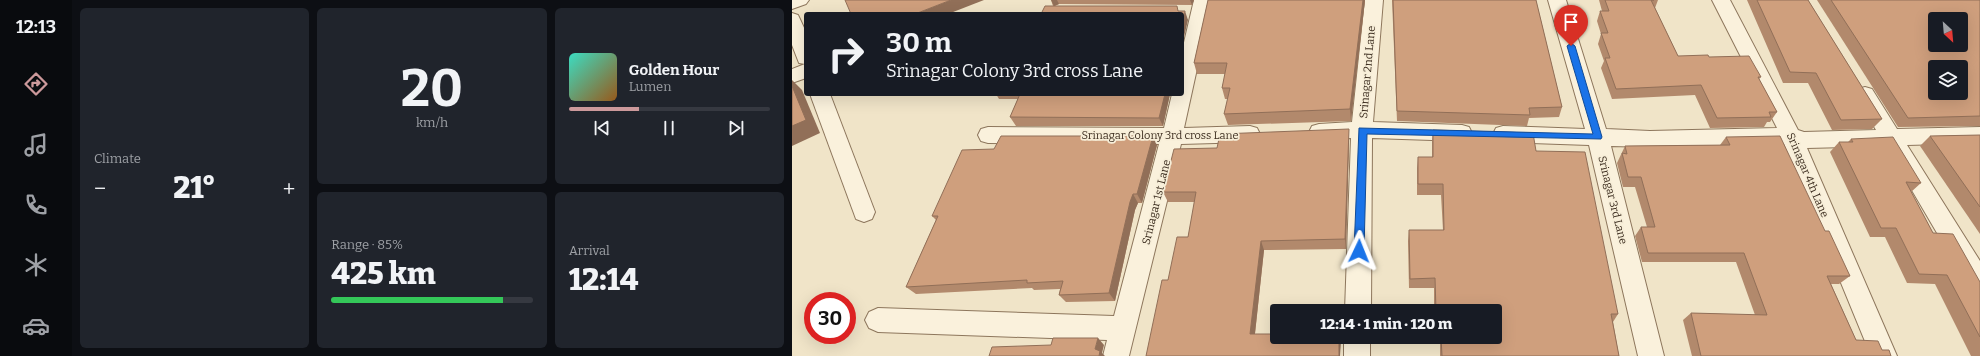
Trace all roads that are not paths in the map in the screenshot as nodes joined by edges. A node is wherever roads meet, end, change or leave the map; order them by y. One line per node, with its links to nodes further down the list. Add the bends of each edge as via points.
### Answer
1 (800, 0): 5 (street)
2 (1374, 0): 15 (street, Srinagar 2nd Lane)
3 (1557, 0): 22 (street, Srinagar 3rd Lane)
4 (1721, 0): 21 (street, Srinagar 4th Lane)
5 (792, 3)
6 (1196, 8): 10 (street, Srinagar 1st Lane)
7 (792, 19): 8 (street)
8 (804, 52)
9 (804, 72): 11 (street)
10 (1184, 72)
11 (792, 76)
12 (1855, 78): 23 (street)
13 (821, 96): 24 (street)
14 (1180, 96): 20 (street, Srinagar 1st Lane)
15 (1362, 130): 16 (street); 22 (street); 26 (street, Srinagar 2nd Lane)
16 (1299, 133)
17 (1268, 134): 20 (street, Srinagar Colony 3rd cross Lane)
18 (988, 135): 20 (street, Srinagar Colony 3rd cross Lane)
19 (1980, 135): 23 (street)
20 (1172, 136): 28 (street, Srinagar 1st Lane)
21 (1791, 136): 22 (street, via 1650,139); 23 (street, via 1804,140); 33 (street, Srinagar 4th Lane)
22 (1598, 137): 32 (street, Srinagar 3rd Lane)
23 (1892, 137): 25 (street)
24 (864, 212)
25 (1980, 283)
26 (1358, 304)
27 (878, 320): 28 (street)
28 (1123, 328): 30 (street, Srinagar 1st Lane)
29 (1357, 344): 31 (street)
30 (1116, 356)
31 (1356, 356)
32 (1651, 356)
33 (1884, 356)

